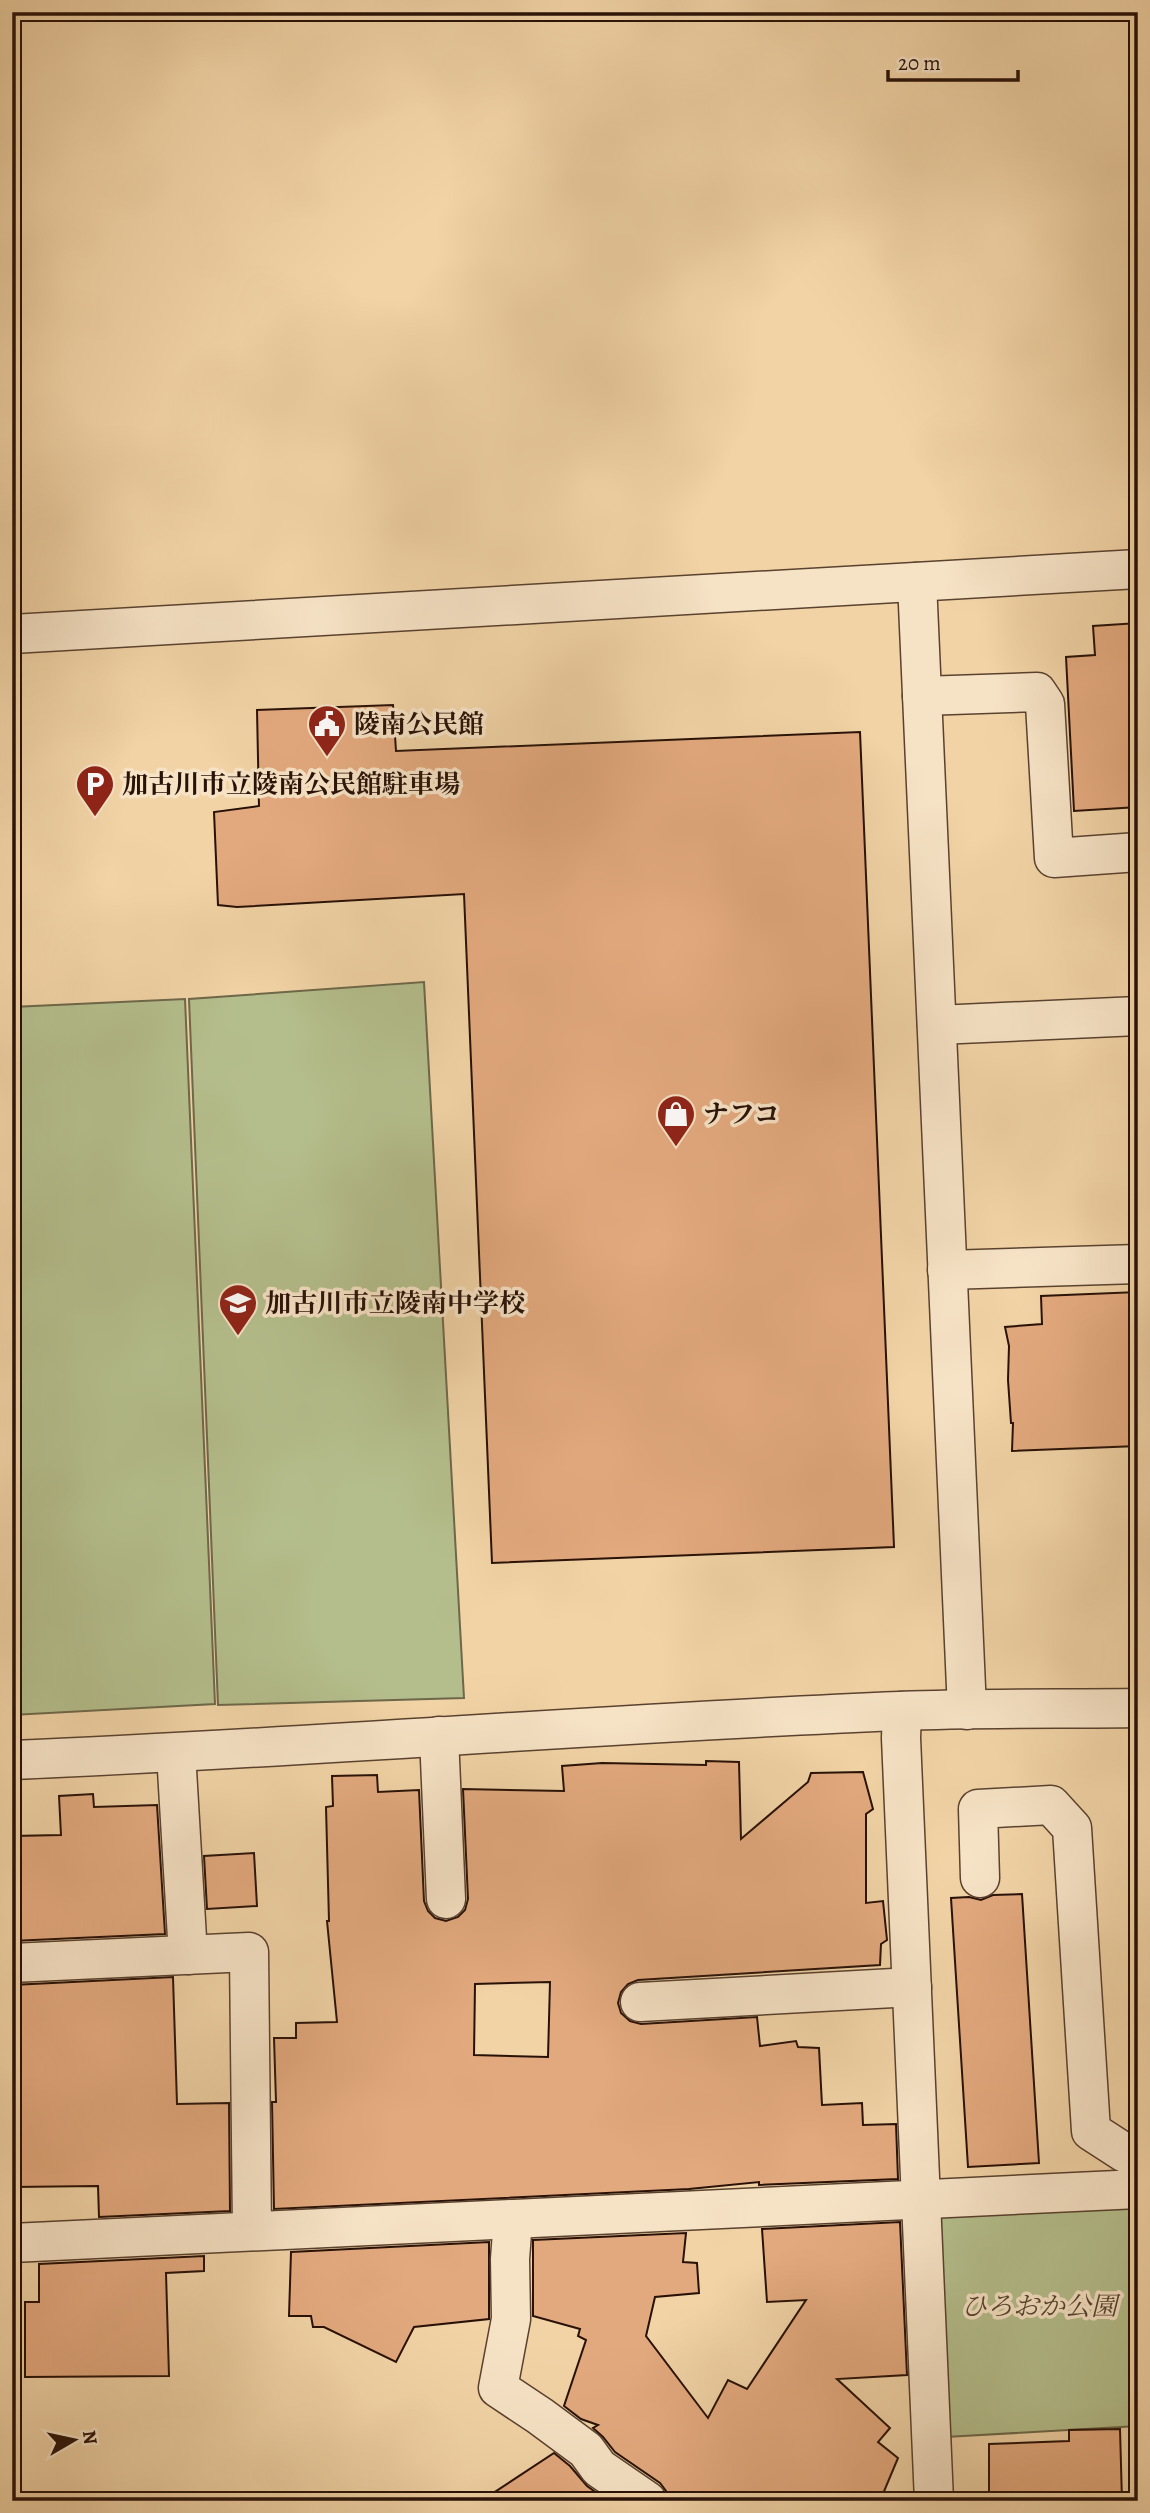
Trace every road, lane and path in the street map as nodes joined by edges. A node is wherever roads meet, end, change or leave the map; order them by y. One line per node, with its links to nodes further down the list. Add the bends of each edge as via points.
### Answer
1 (1138, 569): 2 (street)
2 (917, 582): 3 (street); 4 (street)
3 (12, 635)
4 (922, 696): 5 (street, via 1037,692 1045,704 1054,858); 7 (street)
5 (1138, 852)
6 (1138, 1016): 7 (street)
7 (937, 1025): 9 (street)
8 (1138, 1264): 9 (street)
9 (947, 1270): 11 (street)
10 (1138, 1708): 11 (street)
11 (967, 1710): 12 (street)
12 (902, 1711): 13 (street); 20 (street)
13 (439, 1736): 14 (street); 17 (street)
14 (176, 1753): 15 (street); 18 (street)
15 (12, 1760)
16 (980, 1878): 22 (street, via 978,1808 1051,1805 1072,1828 1091,2130 1125,2153)
17 (446, 1899)
18 (188, 1955): 19 (street); 26 (street, via 249,1952)
19 (12, 1963)
20 (912, 1987): 21 (street); 24 (street)
21 (640, 2002)
22 (1138, 2152)
23 (1138, 2189): 24 (street)
24 (922, 2199): 25 (street); 29 (street)
25 (513, 2219): 26 (street); 28 (street, via 511,2319 498,2388 577,2443 599,2468)
26 (252, 2231): 27 (street)
27 (12, 2243)
28 (647, 2501)
29 (934, 2501)

